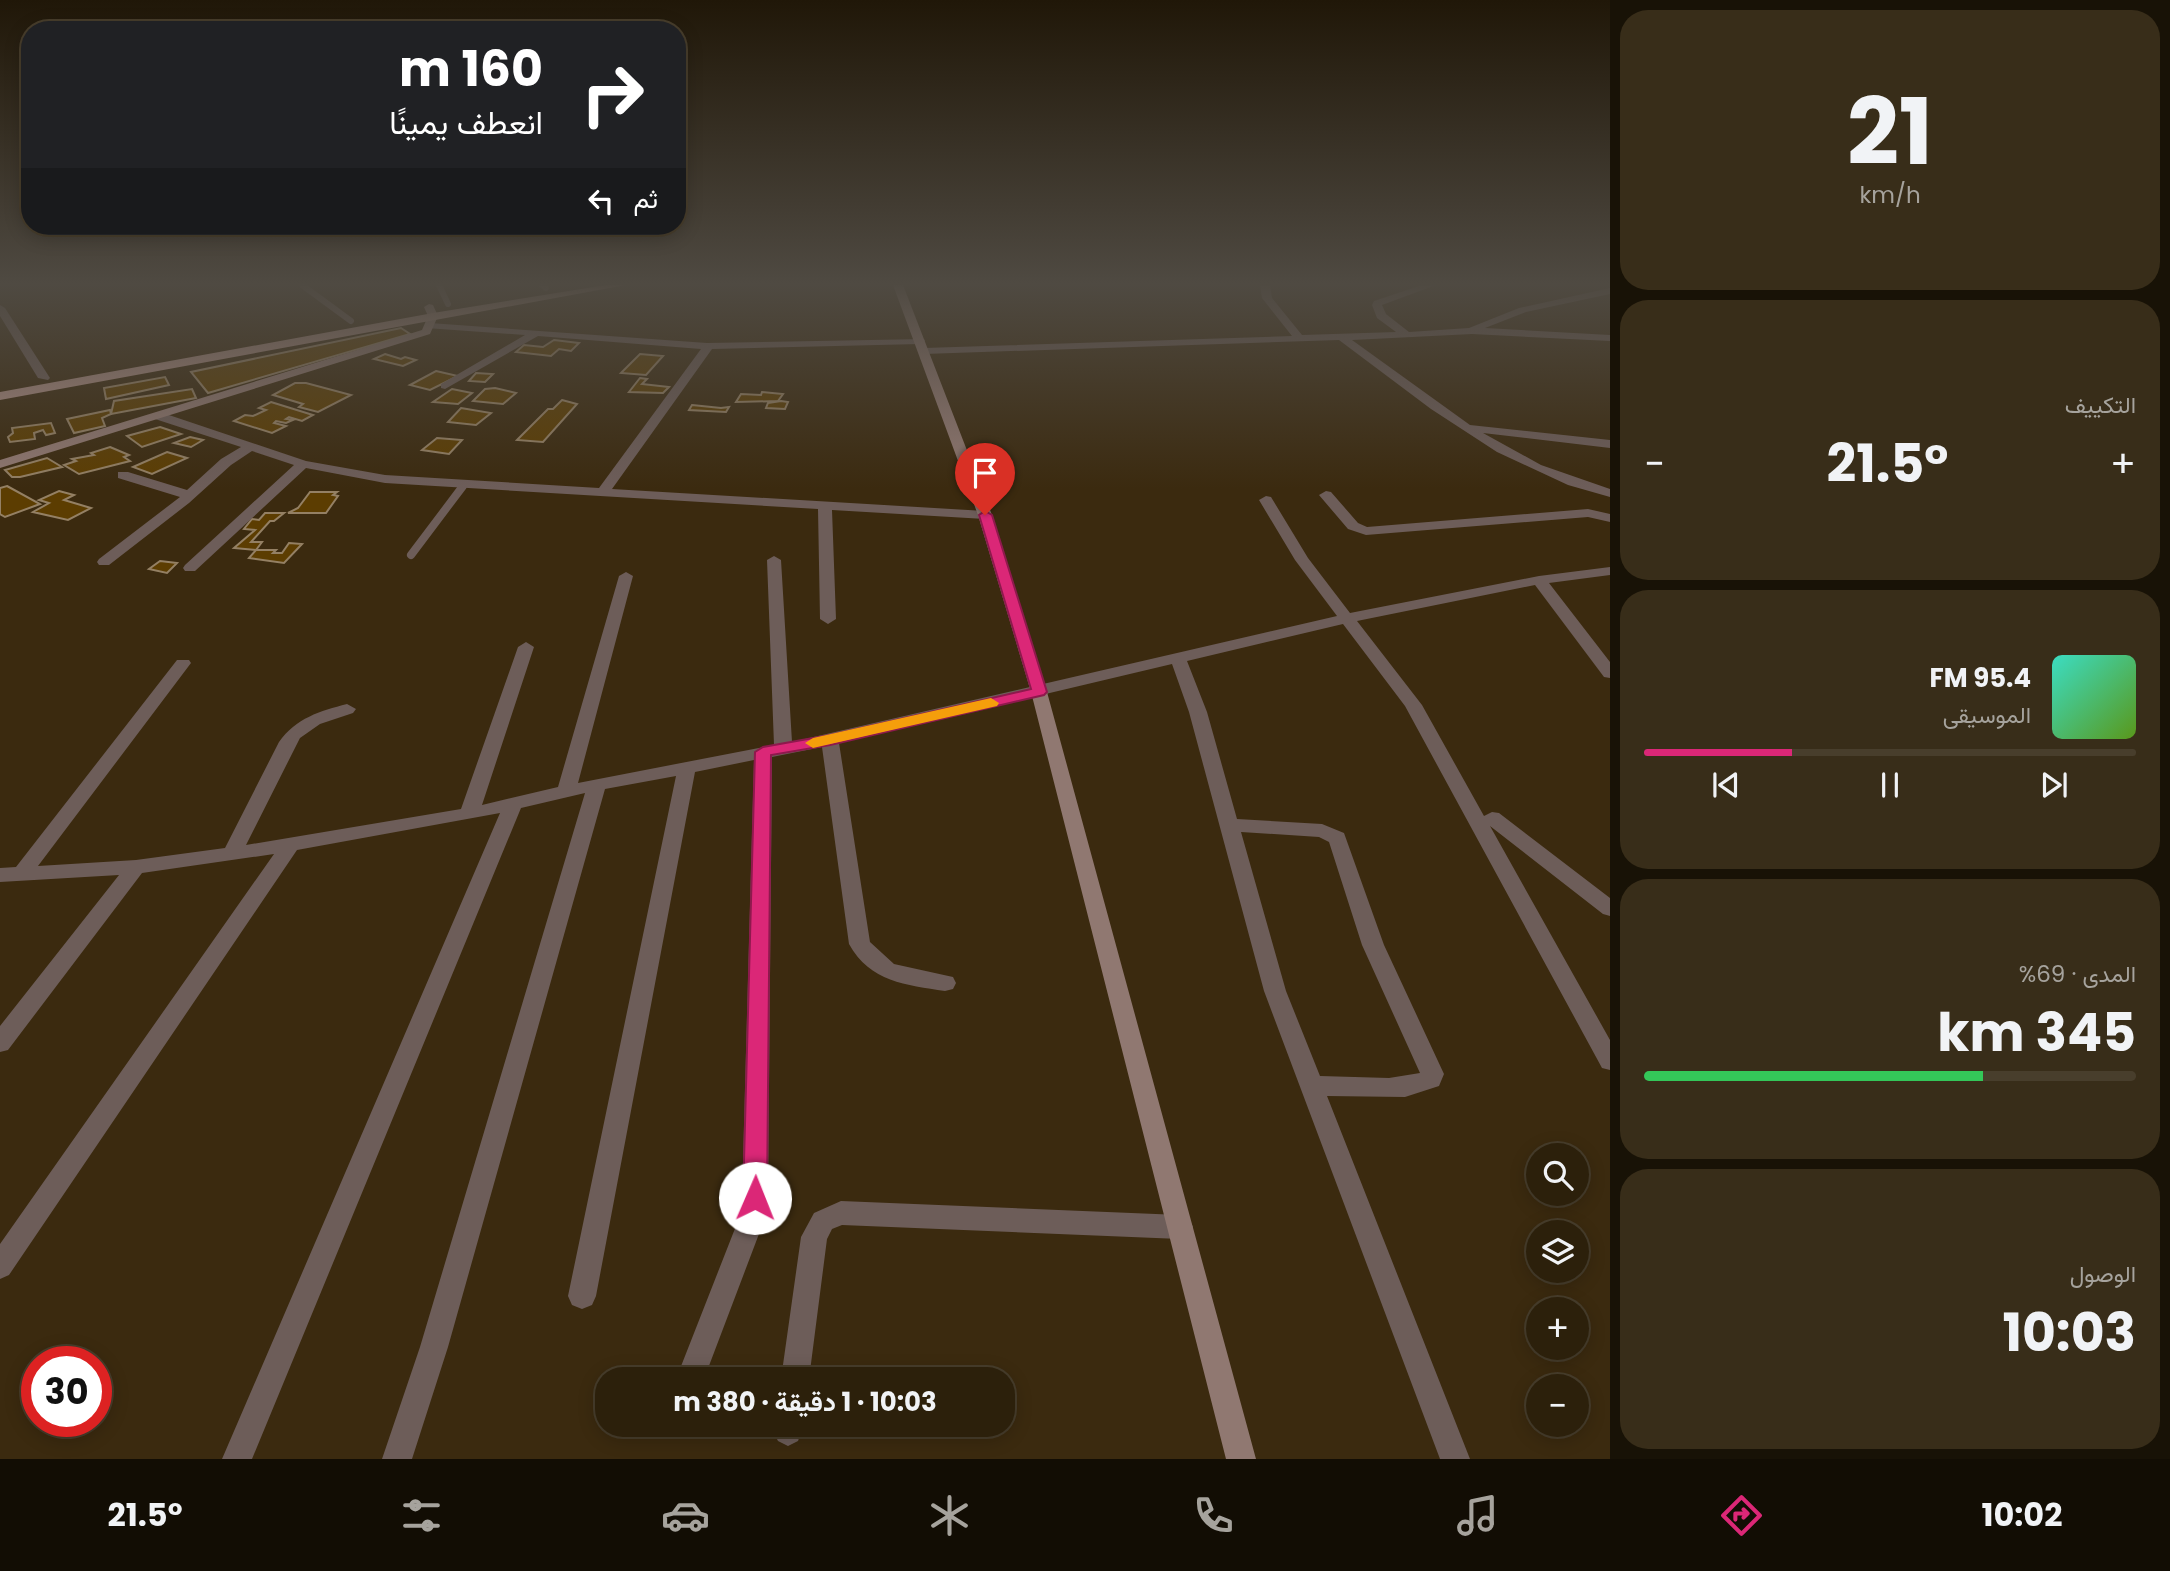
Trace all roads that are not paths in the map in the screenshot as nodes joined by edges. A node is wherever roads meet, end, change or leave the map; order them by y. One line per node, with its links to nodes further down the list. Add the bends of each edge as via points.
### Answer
1 (28, 353): 9 (street)
2 (178, 353): 9 (main road)
3 (234, 353): 12 (main road)
4 (361, 353): 13 (street)
5 (503, 353): 11 (street)
6 (704, 353): 21 (street)
7 (925, 353): 27 (street)
8 (1363, 353): 14 (street)
9 (44, 378): 10 (main road)
10 (0, 387)
11 (445, 387)
12 (0, 397)
13 (159, 416): 16 (street); 17 (street)
14 (1465, 427): 15 (street); 22 (street, via 1547,474)
15 (1610, 444)
16 (250, 447): 18 (street); 23 (street)
17 (0, 464)
18 (303, 464): 20 (street, via 385,479); 32 (street)
19 (123, 475): 23 (street)
20 (463, 485): 21 (street); 29 (lane)
21 (603, 492): 26 (street)
22 (1610, 493)
23 (189, 495): 31 (street)
24 (1326, 495): 28 (street, via 1353,526 1366,531 1588,513)
25 (1266, 500): 36 (street, via 1302,560)
26 (825, 503): 27 (street); 37 (street)
27 (985, 515): 42 (street)
28 (1610, 518)
29 (411, 555)
30 (774, 560): 45 (street)
31 (104, 562)
32 (190, 568)
33 (1610, 571): 35 (street)
34 (626, 576): 48 (street)
35 (1538, 580): 36 (street); 41 (street)
36 (1347, 618): 39 (street); 61 (street, via 1424,722)
37 (828, 619)
38 (526, 647): 50 (street)
39 (1178, 657): 42 (street); 52 (street, via 1198,712)
40 (183, 663): 56 (street)
41 (1610, 673)
42 (1039, 692): 44 (street); 63 (street)
43 (347, 709): 54 (street, via 298,728)
44 (830, 740): 45 (street); 59 (street, via 860,944 875,965 888,973)
45 (773, 750): 46 (street); 66 (street, via 755,1198 749,1226)
46 (687, 767): 47 (street); 65 (street)
47 (597, 785): 48 (street); 69 (street)
48 (566, 791): 49 (street)
49 (513, 804): 50 (street); 68 (street)
50 (469, 814): 53 (street)
51 (1492, 818): 58 (street)
52 (1227, 825): 62 (street, via 1275,991); 62 (street, via 1322,831 1337,838 1373,945 1432,1074 1422,1085 1402,1087)
53 (290, 845): 54 (street); 64 (street)
54 (232, 854): 55 (street)
55 (135, 867): 56 (street); 60 (street)
56 (22, 873): 57 (street)
57 (0, 875)
58 (1610, 909)
59 (945, 982)
60 (0, 1042)
61 (1610, 1061)
62 (1310, 1086): 71 (street)
63 (1180, 1227): 67 (street, via 841,1213 823,1221 814,1237); 70 (street)
64 (0, 1266)
65 (582, 1296)
66 (695, 1367)
67 (797, 1367)
68 (237, 1459)
69 (397, 1459)
70 (1241, 1459)
71 (1455, 1459)

